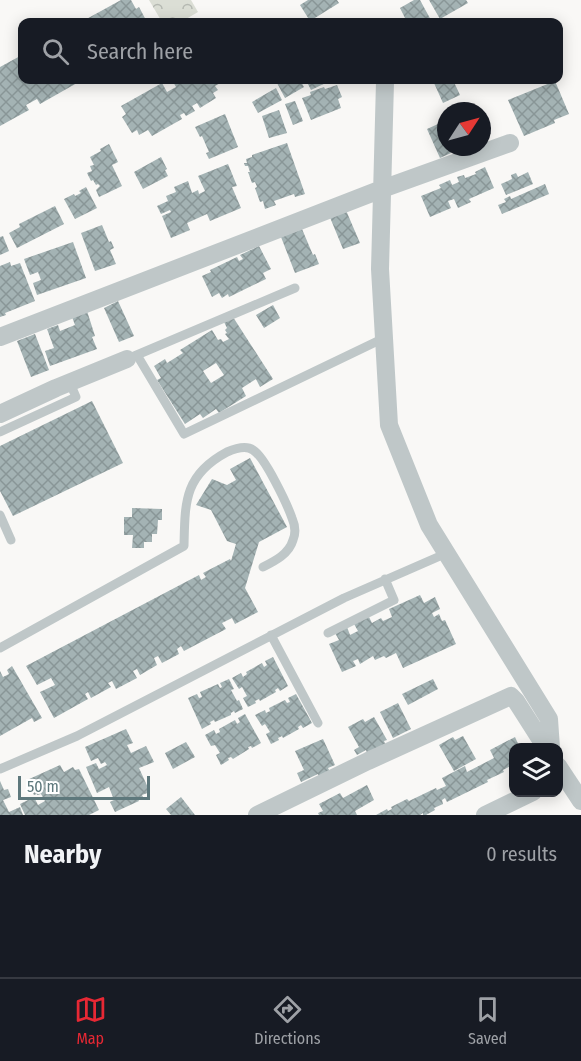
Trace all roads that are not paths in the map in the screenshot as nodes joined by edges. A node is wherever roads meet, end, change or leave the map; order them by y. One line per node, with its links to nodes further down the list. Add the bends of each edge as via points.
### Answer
1 (385, 84): 3 (street)
2 (510, 143): 3 (street)
3 (382, 189): 5 (street); 6 (street, via 380,269)
4 (295, 288): 7 (lane)
5 (0, 337)
6 (384, 338): 7 (lane, via 184,434); 13 (street, via 389,425 429,525)
7 (132, 357): 8 (street)
8 (70, 382): 9 (street); 10 (lane, via 76,396)
9 (0, 414)
10 (0, 432)
11 (0, 515): 12 (lane)
12 (11, 540)
13 (447, 553): 15 (lane); 21 (street, via 549,719)
14 (263, 567): 18 (lane, via 285,554 295,532 266,464 253,449 244,447 215,459 200,471 190,487 184,546)
15 (385, 579): 16 (lane, via 394,600); 17 (lane)
16 (328, 633)
17 (271, 635): 19 (lane); 22 (lane, via 77,736)
18 (0, 648)
19 (318, 723)
20 (543, 743): 26 (street, via 511,696)
21 (551, 743)
22 (0, 769)
23 (563, 778): 25 (street)
24 (523, 797): 27 (street)
25 (581, 801)
26 (257, 815)
27 (485, 815)

